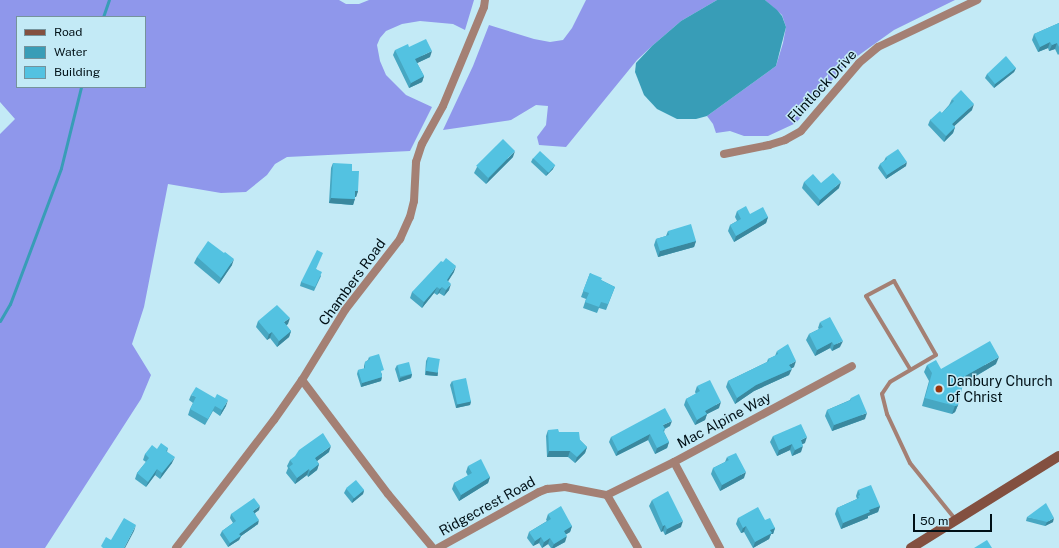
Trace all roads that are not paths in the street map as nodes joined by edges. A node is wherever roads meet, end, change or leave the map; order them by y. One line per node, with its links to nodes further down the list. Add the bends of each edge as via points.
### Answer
1 (486, 0): 6 (street, Chambers Road, via 443,106 422,144 416,162 414,201 400,239 345,310)
2 (976, 0): 3 (street, Flintlock Drive, via 878,47 859,63 801,131 769,145)
3 (724, 154)
4 (852, 366): 8 (street, Mac Alpine Way)
5 (910, 369): 5 (lane, via 936,355 894,281 866,296); 10 (lane, via 890,382 882,394 887,414 910,463)
6 (302, 380): 11 (street, Chambers Road); 12 (street, Ridgecrest Road, via 388,494)
7 (1059, 456): 10 (main road)
8 (674, 462): 9 (street, Mac Alpine Way); 15 (street)
9 (607, 495): 13 (street, Ridgecrest Road, via 565,487 547,489); 14 (street)
10 (956, 519): 16 (main road)
11 (176, 548)
12 (433, 548)
13 (438, 548)
14 (638, 548)
15 (720, 548)
16 (911, 548)

